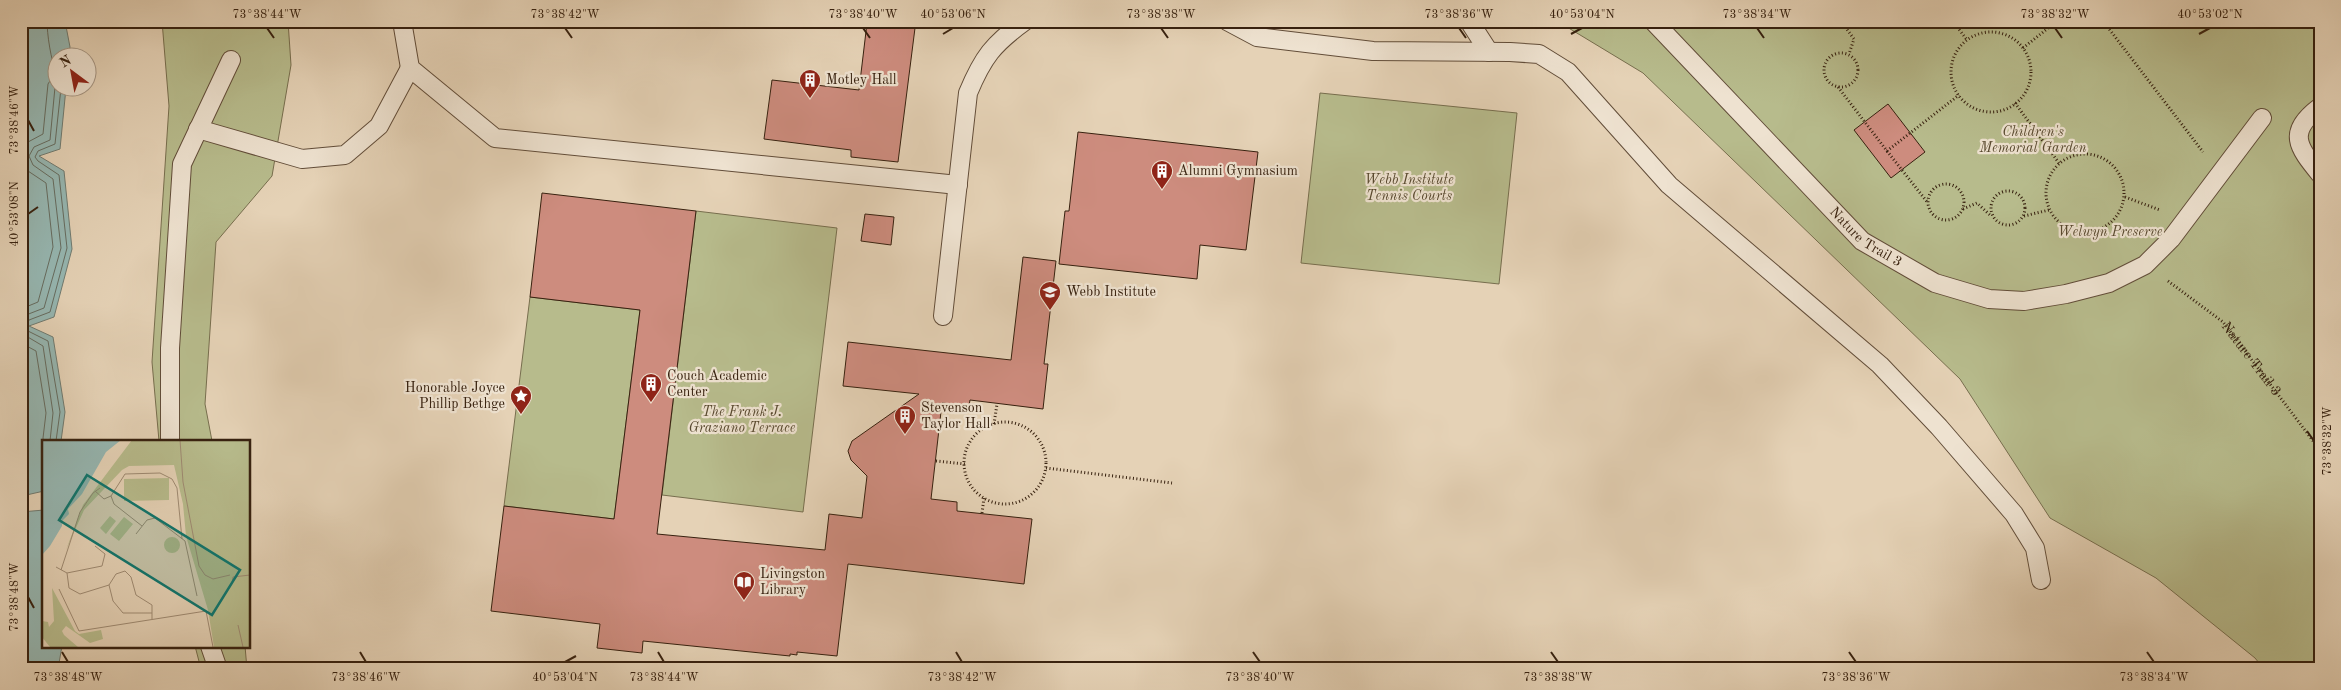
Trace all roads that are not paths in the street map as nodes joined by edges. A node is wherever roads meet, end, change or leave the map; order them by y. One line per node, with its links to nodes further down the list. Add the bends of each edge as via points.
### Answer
1 (402, 21): 8 (lane)
2 (1025, 21): 13 (lane, via 996,45 980,64 968,93)
3 (1228, 21): 6 (lane, via 1258,38 1373,51)
4 (1469, 21): 6 (lane)
5 (1653, 21): 10 (lane, Nature Trail 3, via 1862,241 1935,283 1988,299 2024,301 2066,294 2108,283 2145,264 2171,239)
6 (1489, 52): 16 (lane, via 1539,54 1568,72 1669,185 1880,364 1939,426 2014,514 2035,548)
7 (231, 60): 11 (lane)
8 (410, 68): 11 (lane, via 379,126 345,155 302,159); 13 (lane, via 495,138)
9 (2320, 107): 12 (lane, via 2305,120 2298,136 2302,152)
10 (2262, 118)
11 (198, 129): 15 (lane, via 181,173 170,348)
12 (2320, 174)
13 (958, 186): 14 (lane)
14 (943, 316)
15 (170, 440)
16 (2041, 580)
17 (211, 648): 18 (lane)
18 (218, 669)

